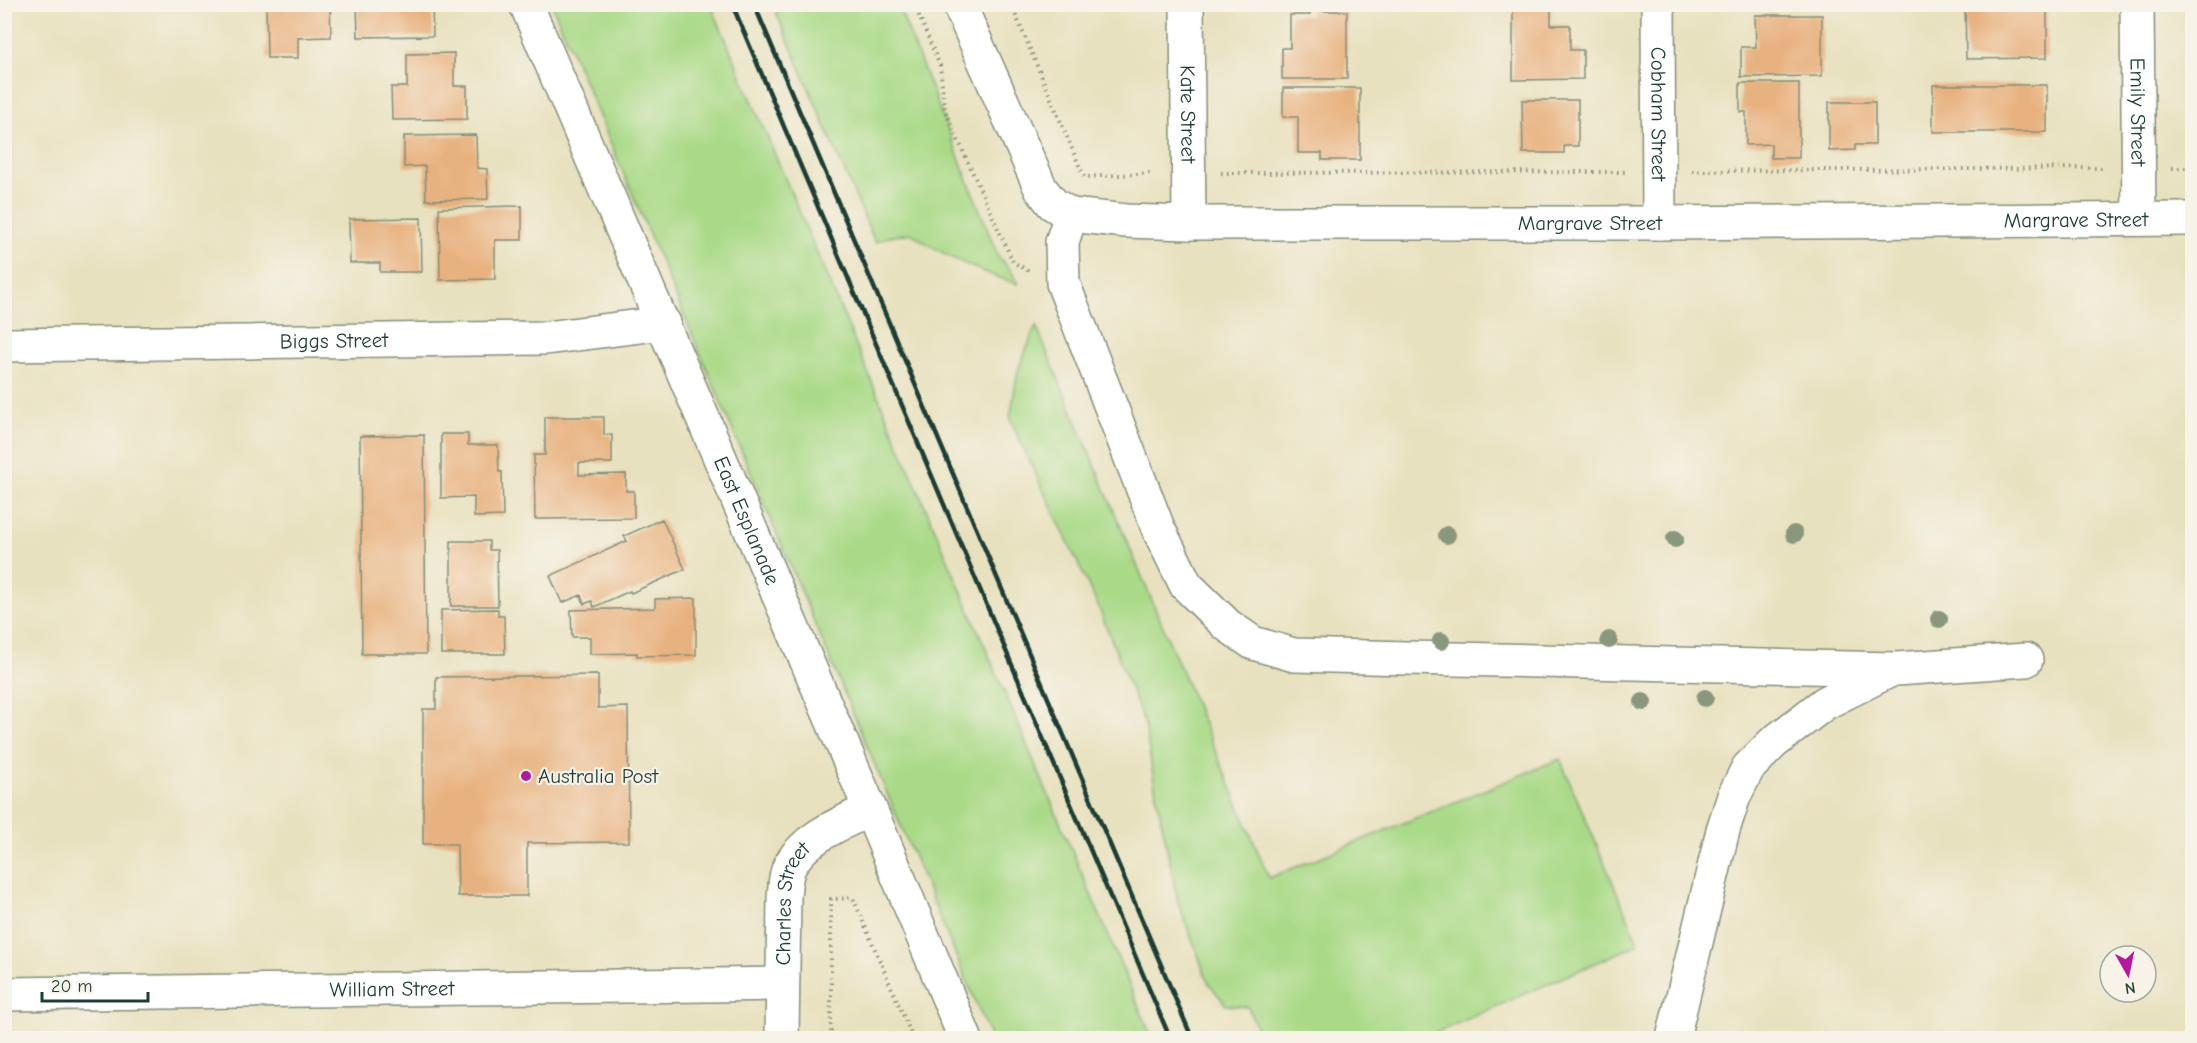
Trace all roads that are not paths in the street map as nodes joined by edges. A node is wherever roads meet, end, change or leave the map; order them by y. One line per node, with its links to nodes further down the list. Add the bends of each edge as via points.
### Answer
1 (526, 4): 11 (street, East Esplanade)
2 (959, 4): 6 (street, via 1041,189 1053,204)
3 (1187, 4): 9 (street, Kate Street)
4 (1658, 4): 10 (street, Cobham Street)
5 (2137, 4): 7 (street, Emily Street)
6 (1071, 215): 9 (street, Margrave Street); 14 (street, via 1062,242 1063,284 1158,528 1186,585 1227,625 1253,643 1294,655)
7 (2139, 219): 8 (street, Margrave Street); 10 (street, Margrave Street)
8 (2193, 219)
9 (1189, 223): 10 (street, Margrave Street)
10 (1659, 223)
11 (664, 323): 12 (street, Biggs Street, via 546,338); 15 (street, East Esplanade)
12 (4, 345)
13 (2026, 660): 14 (street)
14 (1896, 669): 20 (street, via 1825,703 1748,768 1723,830)
15 (870, 809): 16 (street, Charles Street, via 808,843 791,863 784,898); 19 (street, East Esplanade)
16 (782, 984): 17 (street, William Street); 18 (street, Charles Street)
17 (4, 994)
18 (782, 1038)
19 (965, 1038)
20 (1673, 1038)

